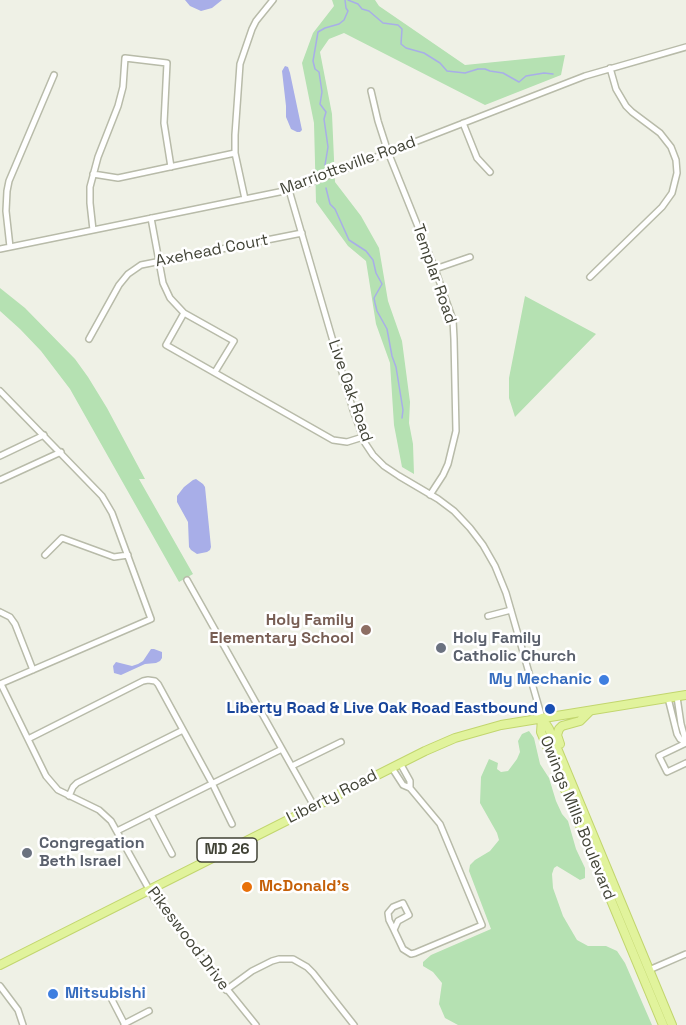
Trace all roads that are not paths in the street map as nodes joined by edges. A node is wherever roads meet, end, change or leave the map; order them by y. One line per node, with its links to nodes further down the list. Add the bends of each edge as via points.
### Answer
1 (273, 0): 8 (street, via 252,29 240,64)
2 (686, 47): 3 (street, Marriottsville Road)
3 (610, 68): 6 (street, Marriottsville Road); 22 (street, via 626,106 671,147 677,173 672,193 662,207)
4 (54, 75): 17 (street, via 9,181 6,211)
5 (371, 91): 7 (street, Templar Road)
6 (463, 123): 7 (street, Marriottsville Road); 10 (street, via 477,158)
7 (388, 152): 12 (street, Marriottsville Road); 21 (street, Templar Road)
8 (235, 153): 9 (street); 13 (street)
9 (171, 167): 11 (street, via 118,178); 11 (street, via 164,123 167,63 125,58 118,106)
10 (490, 172)
11 (93, 174): 15 (street)
12 (289, 190): 13 (street, Marriottsville Road); 16 (street, Live Oak Road)
13 (245, 199): 14 (street, Marriottsville Road)
14 (151, 218): 15 (street, Marriottsville Road); 20 (street)
15 (93, 230): 17 (street, Marriottsville Road)
16 (302, 233): 20 (street, Axehead Court); 28 (street, Live Oak Road)
17 (10, 247): 18 (street, Marriottsville Road)
18 (0, 249)
19 (470, 257): 21 (street)
20 (159, 262): 23 (street, via 170,298); 24 (street, Axehead Court, via 128,274)
21 (435, 269): 32 (street, Templar Road, via 453,320 456,431 448,464)
22 (590, 277)
23 (184, 313): 25 (street, via 234,341); 25 (street, via 166,345)
24 (89, 339)
25 (216, 372): 28 (street, via 333,440 346,442)
26 (0, 391): 27 (street)
27 (44, 435): 29 (street); 30 (street)
28 (363, 437): 32 (street, Live Oak Road, via 384,466)
29 (61, 452): 31 (street); 34 (street, via 102,495)
30 (0, 456)
31 (0, 480)
32 (430, 495): 36 (street, Live Oak Road, via 453,511 483,545)
33 (45, 555): 34 (street, via 62,538 114,557)
34 (128, 555): 39 (street, via 151,619)
35 (187, 580): 48 (street)
36 (511, 610): 38 (street); 43 (street, Live Oak Road)
37 (0, 612): 39 (street, via 15,624)
38 (488, 616)
39 (33, 670): 40 (street)
40 (0, 684): 45 (street, Pikeswood Drive)
41 (677, 697): 41 (street, via 676,734 686,742 681,724); 42 (main road, Liberty Road / MD 26)
42 (590, 711): 43 (main road, Liberty Road / MD 26); 49 (main road, via 580,721 559,729)
43 (542, 718): 49 (main road, Owings Mills Boulevard); 51 (main road, Liberty Road / MD 26, via 464,735); 74 (main road, Owings Mills Boulevard, via 541,732)
44 (183, 730): 45 (street, via 158,684 148,680); 53 (street); 55 (street, via 77,783)
45 (27, 739): 55 (street, Pikeswood Drive, via 46,776)
46 (341, 742): 52 (street)
47 (686, 743): 50 (street, via 659,756 667,772)
48 (282, 749): 52 (street); 53 (street)
49 (560, 753): 65 (main road, Owings Mills Boulevard)
50 (686, 763)
51 (396, 765): 54 (street, via 410,781); 54 (street, via 403,784); 56 (main road, Liberty Road / MD 26)
52 (292, 766): 56 (street)
53 (212, 783): 57 (street); 58 (street)
54 (410, 788): 62 (street, via 440,824 482,925 411,954 403,949)
55 (69, 796): 59 (street, Pikeswood Drive, via 105,814)
56 (314, 806): 61 (main road, Liberty Road / MD 26)
57 (151, 814): 59 (street); 60 (street)
58 (232, 824)
59 (117, 831): 61 (street, Pikeswood Drive)
60 (172, 854)
61 (148, 890): 64 (main road, Liberty Road / MD 26); 67 (street, Pikeswood Drive)
62 (394, 930): 62 (street, via 398,921 409,915 403,903 388,914)
63 (686, 954): 65 (street)
64 (0, 964)
65 (649, 970): 75 (main road, Owings Mills Boulevard)
66 (0, 986): 71 (street, via 18,1010)
67 (226, 990): 72 (street, Pikeswood Drive); 73 (street, via 272,961 293,959 314,973)
68 (110, 996): 70 (street)
69 (149, 1011): 70 (street)
70 (125, 1024)
71 (23, 1025)
72 (256, 1025)
73 (354, 1025)
74 (663, 1025)
75 (672, 1025)

